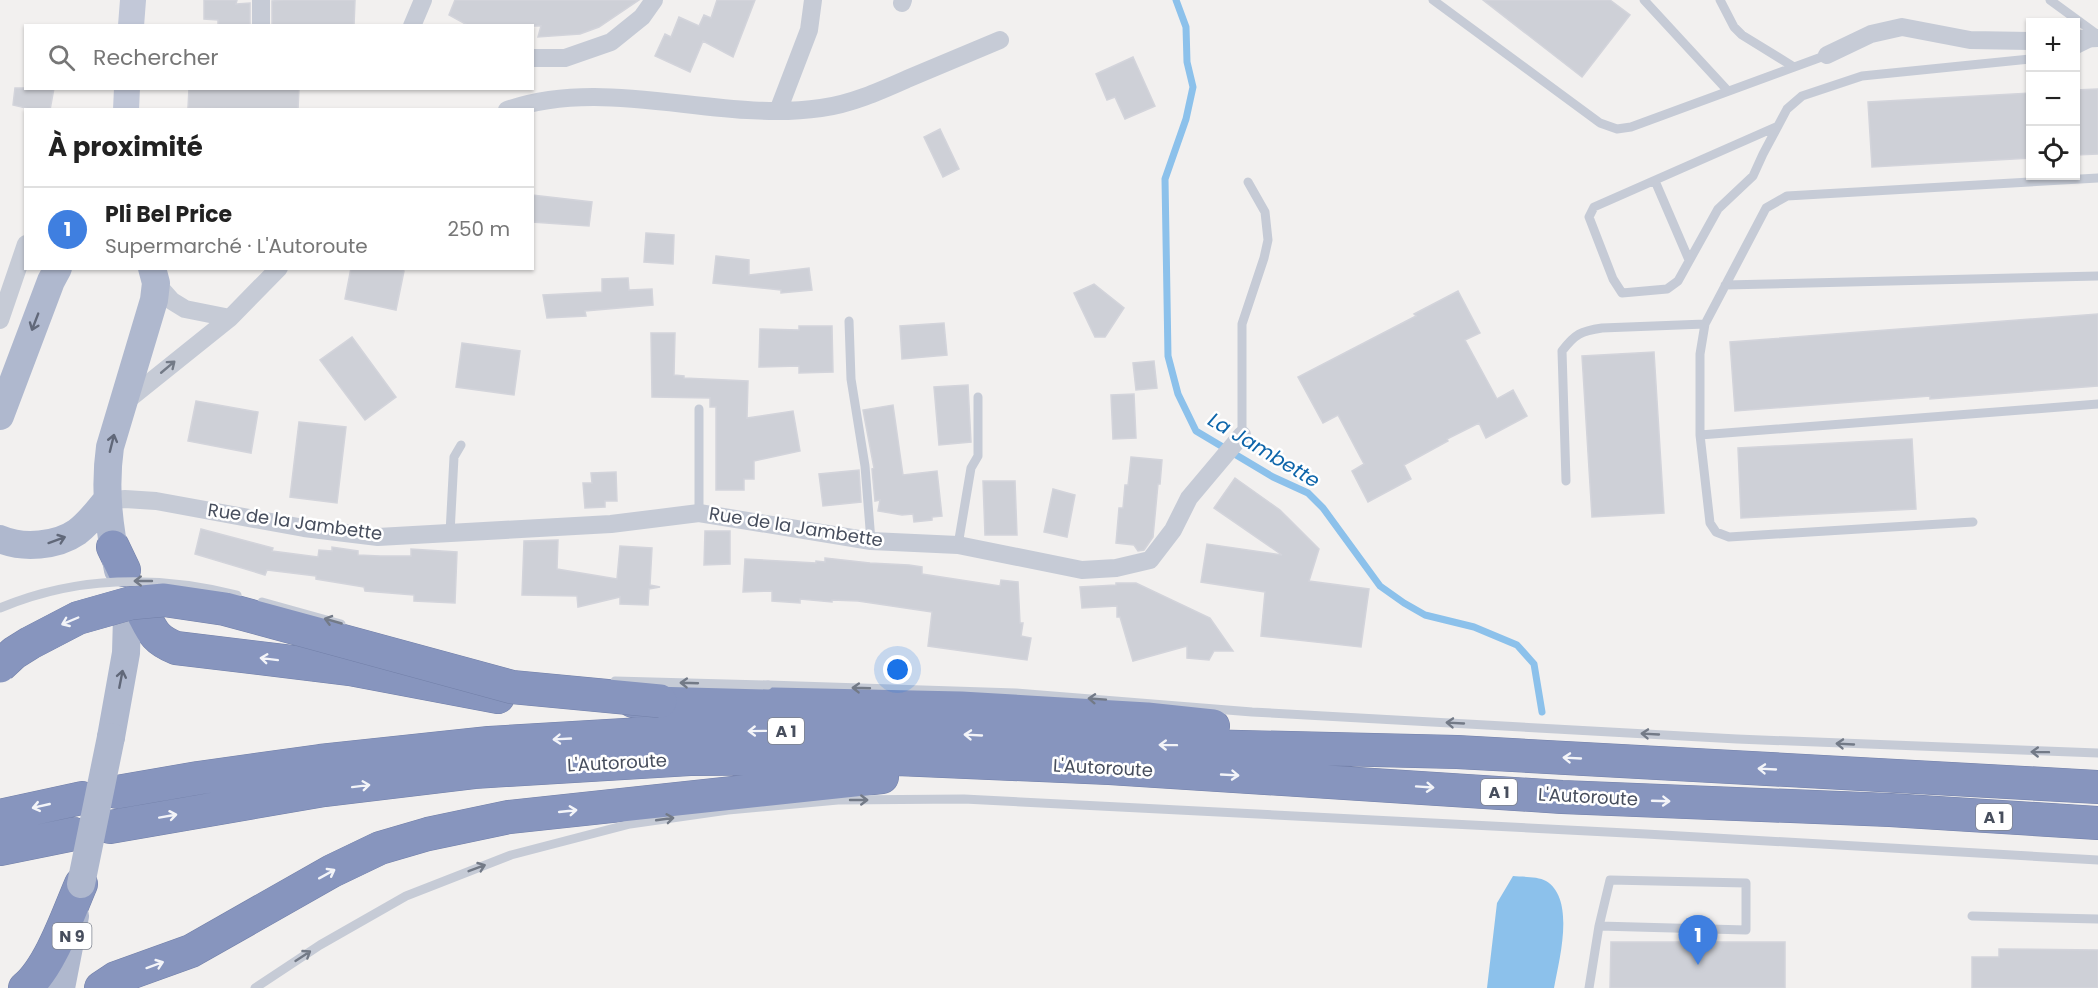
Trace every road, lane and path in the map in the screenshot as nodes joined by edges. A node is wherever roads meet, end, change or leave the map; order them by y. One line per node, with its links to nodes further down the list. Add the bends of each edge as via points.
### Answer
1 (133, 0): 10 (main road)
2 (261, 0): 11 (street)
3 (423, 0): 12 (street)
4 (654, 0): 19 (street, via 642,17 611,42 565,58)
5 (813, 0): 26 (street, via 809,30)
6 (1433, 0): 23 (lane, via 1600,123 1617,129)
7 (1644, 0): 23 (lane)
8 (1720, 0): 21 (lane, via 1734,27)
9 (2050, 0): 13 (lane)
10 (131, 24)
11 (261, 24)
12 (413, 24)
13 (2098, 38): 14 (street); 17 (lane)
14 (2080, 39)
15 (1000, 40): 26 (street, via 868,96 822,108)
16 (2026, 41): 18 (street, via 1970,40 1902,27 1871,33)
17 (2080, 48)
18 (1827, 55): 21 (lane)
19 (534, 58)
20 (2026, 60): 27 (lane, via 1862,76 1802,96 1787,109)
21 (1794, 66): 23 (lane)
22 (127, 90): 24 (main road)
23 (1728, 92)
24 (126, 108)
25 (513, 108): 26 (street, via 571,98 625,98)
26 (778, 111)
27 (1778, 126): 29 (lane); 32 (lane, via 1753,176 1718,209)
28 (2098, 178): 37 (lane, via 1787,196 1766,208)
29 (1655, 180): 32 (lane); 32 (lane, via 1594,207 1589,217 1613,279 1622,293 1667,289 1678,281)
30 (1248, 182): 48 (lane, via 1265,212 1268,240 1242,324)
31 (24, 250): 39 (street)
32 (1689, 260)
33 (57, 270): 42 (main road, one-way to 42)
34 (277, 270): 38 (street)
35 (154, 276): 38 (street, via 172,301 185,309); 44 (main road, via 150,320)
36 (2098, 276): 37 (lane)
37 (1725, 285): 41 (lane)
38 (230, 318): 44 (street, one-way to 38)
39 (0, 320)
40 (849, 321): 57 (lane, via 851,379 865,466)
41 (1705, 324): 49 (lane, via 1700,354); 51 (lane, via 1602,328 1586,330 1572,338 1562,351)
42 (6, 383): 47 (main road)
43 (978, 397): 58 (lane, via 978,456 971,468)
44 (123, 404): 52 (main road, one-way to 44, via 110,447)
45 (2098, 404): 49 (lane)
46 (699, 409): 53 (lane)
47 (0, 416)
48 (1242, 435): 58 (street, Rue de la Jambette, via 1189,498 1173,530 1150,560 1082,570)
49 (1700, 435): 54 (lane, via 1710,523 1716,532 1729,537)
50 (461, 445): 55 (lane, via 454,457)
51 (1566, 481)
52 (106, 501): 55 (street, Rue de la Jambette, via 156,501 378,537); 56 (main road, one-way to 52, via 25,545 48,543 76,533); 59 (main road)
53 (699, 513): 55 (street, Rue de la Jambette, via 611,524); 57 (street, Rue de la Jambette)
54 (1973, 522)
55 (450, 533)
56 (0, 539)
57 (871, 541): 58 (street, Rue de la Jambette)
58 (958, 545)
59 (118, 563)
60 (243, 597): 62 (lane, one-way to 62, bridge, via 188,584 114,581 48,592)
61 (255, 600): 64 (lane, one-way to 61, bridge)
62 (0, 608)
63 (135, 616): 68 (highway, one-way to 63, bridge, via 517,701 350,669 176,648 162,642); 85 (main road, one-way to 63, bridge)
64 (346, 625)
65 (0, 666): 68 (highway, one-way to 65, bridge, via 512,687 225,609 164,600 131,603 78,618 30,643)
66 (603, 681): 67 (lane, one-way to 66, bridge)
67 (767, 694): 68 (highway); 69 (highway, via 1148,719); 70 (lane, one-way to 67, via 1252,712 1016,693)
68 (660, 701)
69 (1457, 752): 72 (highway, L'Autoroute / A 1, one-way to 69); 75 (highway, L'Autoroute / A 1, one-way to 75, via 1118,744 871,730 659,733 489,743 320,761)
70 (2098, 753)
71 (1109, 768): 77 (highway, L'Autoroute / A 1, one-way to 77, via 1562,797); 80 (highway, L'Autoroute / A 1, one-way to 71, via 324,790 463,773 679,760 874,758); 91 (highway, one-way to 71, via 116,978 191,951 380,848 428,834 510,817 880,777)
72 (1877, 776): 73 (highway); 74 (highway, L'Autoroute / A 1)
73 (2098, 777)
74 (2098, 787)
75 (117, 792)
76 (82, 798): 78 (highway, one-way to 78)
77 (1890, 810): 79 (highway, L'Autoroute / A 1); 82 (highway)
78 (0, 816)
79 (2098, 823)
80 (110, 826)
81 (74, 834): 83 (highway)
82 (2098, 834)
83 (0, 849)
84 (2098, 860): 92 (lane, one-way to 84, via 406,896 511,855 630,824 838,800 964,799)
85 (81, 884): 89 (highway, via 55,944); 90 (main road, N 9)
86 (1972, 916): 87 (lane)
87 (2098, 919)
88 (1599, 926): 88 (lane, via 1610,880 1746,883 1746,930); 93 (lane)
89 (25, 988)
90 (62, 988)
91 (101, 988)
92 (255, 988)
93 (1589, 988)

